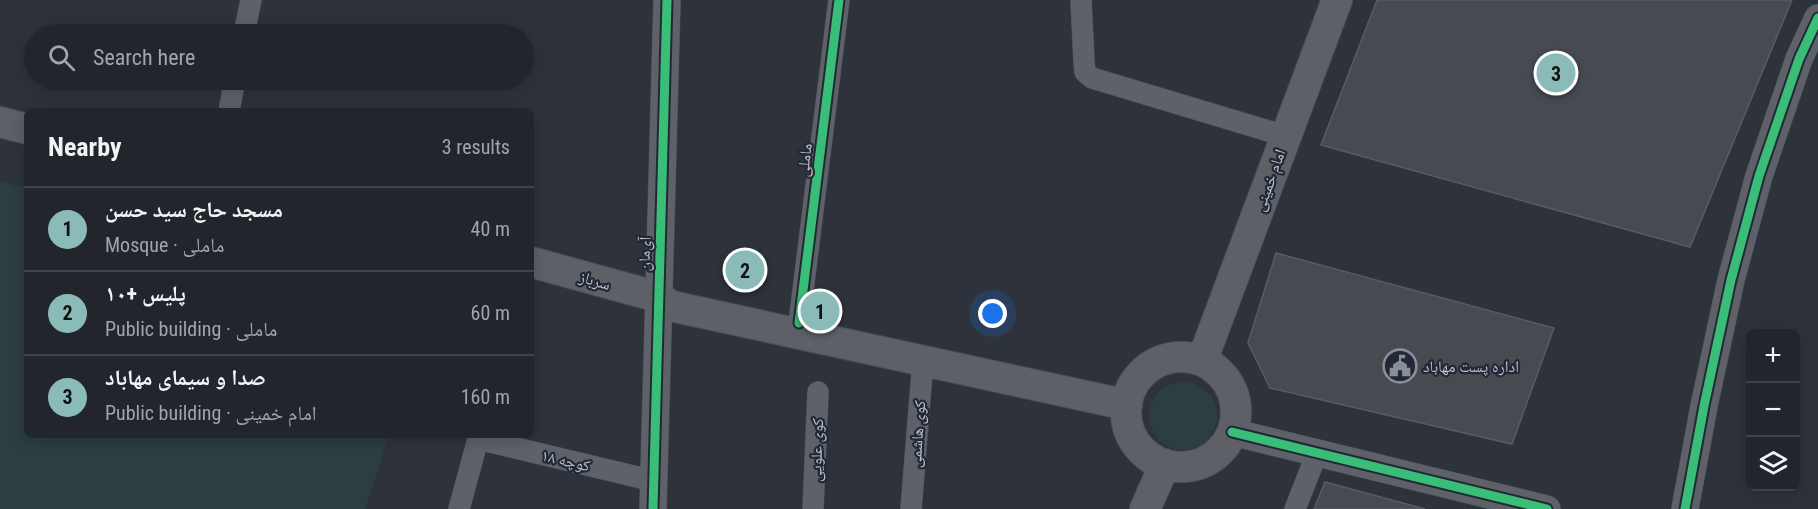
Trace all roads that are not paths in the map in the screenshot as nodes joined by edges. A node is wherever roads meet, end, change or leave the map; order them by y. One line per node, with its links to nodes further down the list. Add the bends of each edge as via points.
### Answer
1 (251, 0): 7 (street)
2 (667, 0): 14 (street, آی‌مان)
3 (839, 0): 15 (street, ماملی)
4 (1081, 0): 12 (street, via 1085,72 1092,78)
5 (1337, 0): 12 (main road, امام خمینی)
6 (1818, 18): 31 (street, via 1799,59 1750,211 1704,406)
7 (246, 24)
8 (233, 90): 9 (street)
9 (230, 108)
10 (0, 123): 11 (main road)
11 (24, 128)
12 (1286, 135): 17 (main road, امام خمینی)
13 (534, 263): 14 (main road, سرباز)
14 (658, 297): 15 (main road, via 674,295); 16 (main road, via 671,306); 23 (street, آی‌مان)
15 (799, 323): 19 (main road)
16 (922, 360): 19 (main road); 27 (street, کوی هاشمی)
17 (1202, 361): 19 (main road, via 1166,359 1150,367 1137,379); 20 (main road, via 1217,369 1235,398)
18 (818, 392): 26 (street, کوی علویی)
19 (1128, 400): 22 (main road, via 1129,429 1137,444)
20 (1232, 432): 21 (street); 22 (main road, via 1212,457 1197,464)
21 (1317, 453): 29 (street); 30 (street)
22 (1165, 464): 28 (main road)
23 (654, 481): 24 (street, کوچه ۱۸, via 478,439); 25 (street, آی‌مان)
24 (459, 509)
25 (653, 509)
26 (813, 509)
27 (911, 509)
28 (1145, 509)
29 (1295, 509)
30 (1547, 509)
31 (1685, 509)

